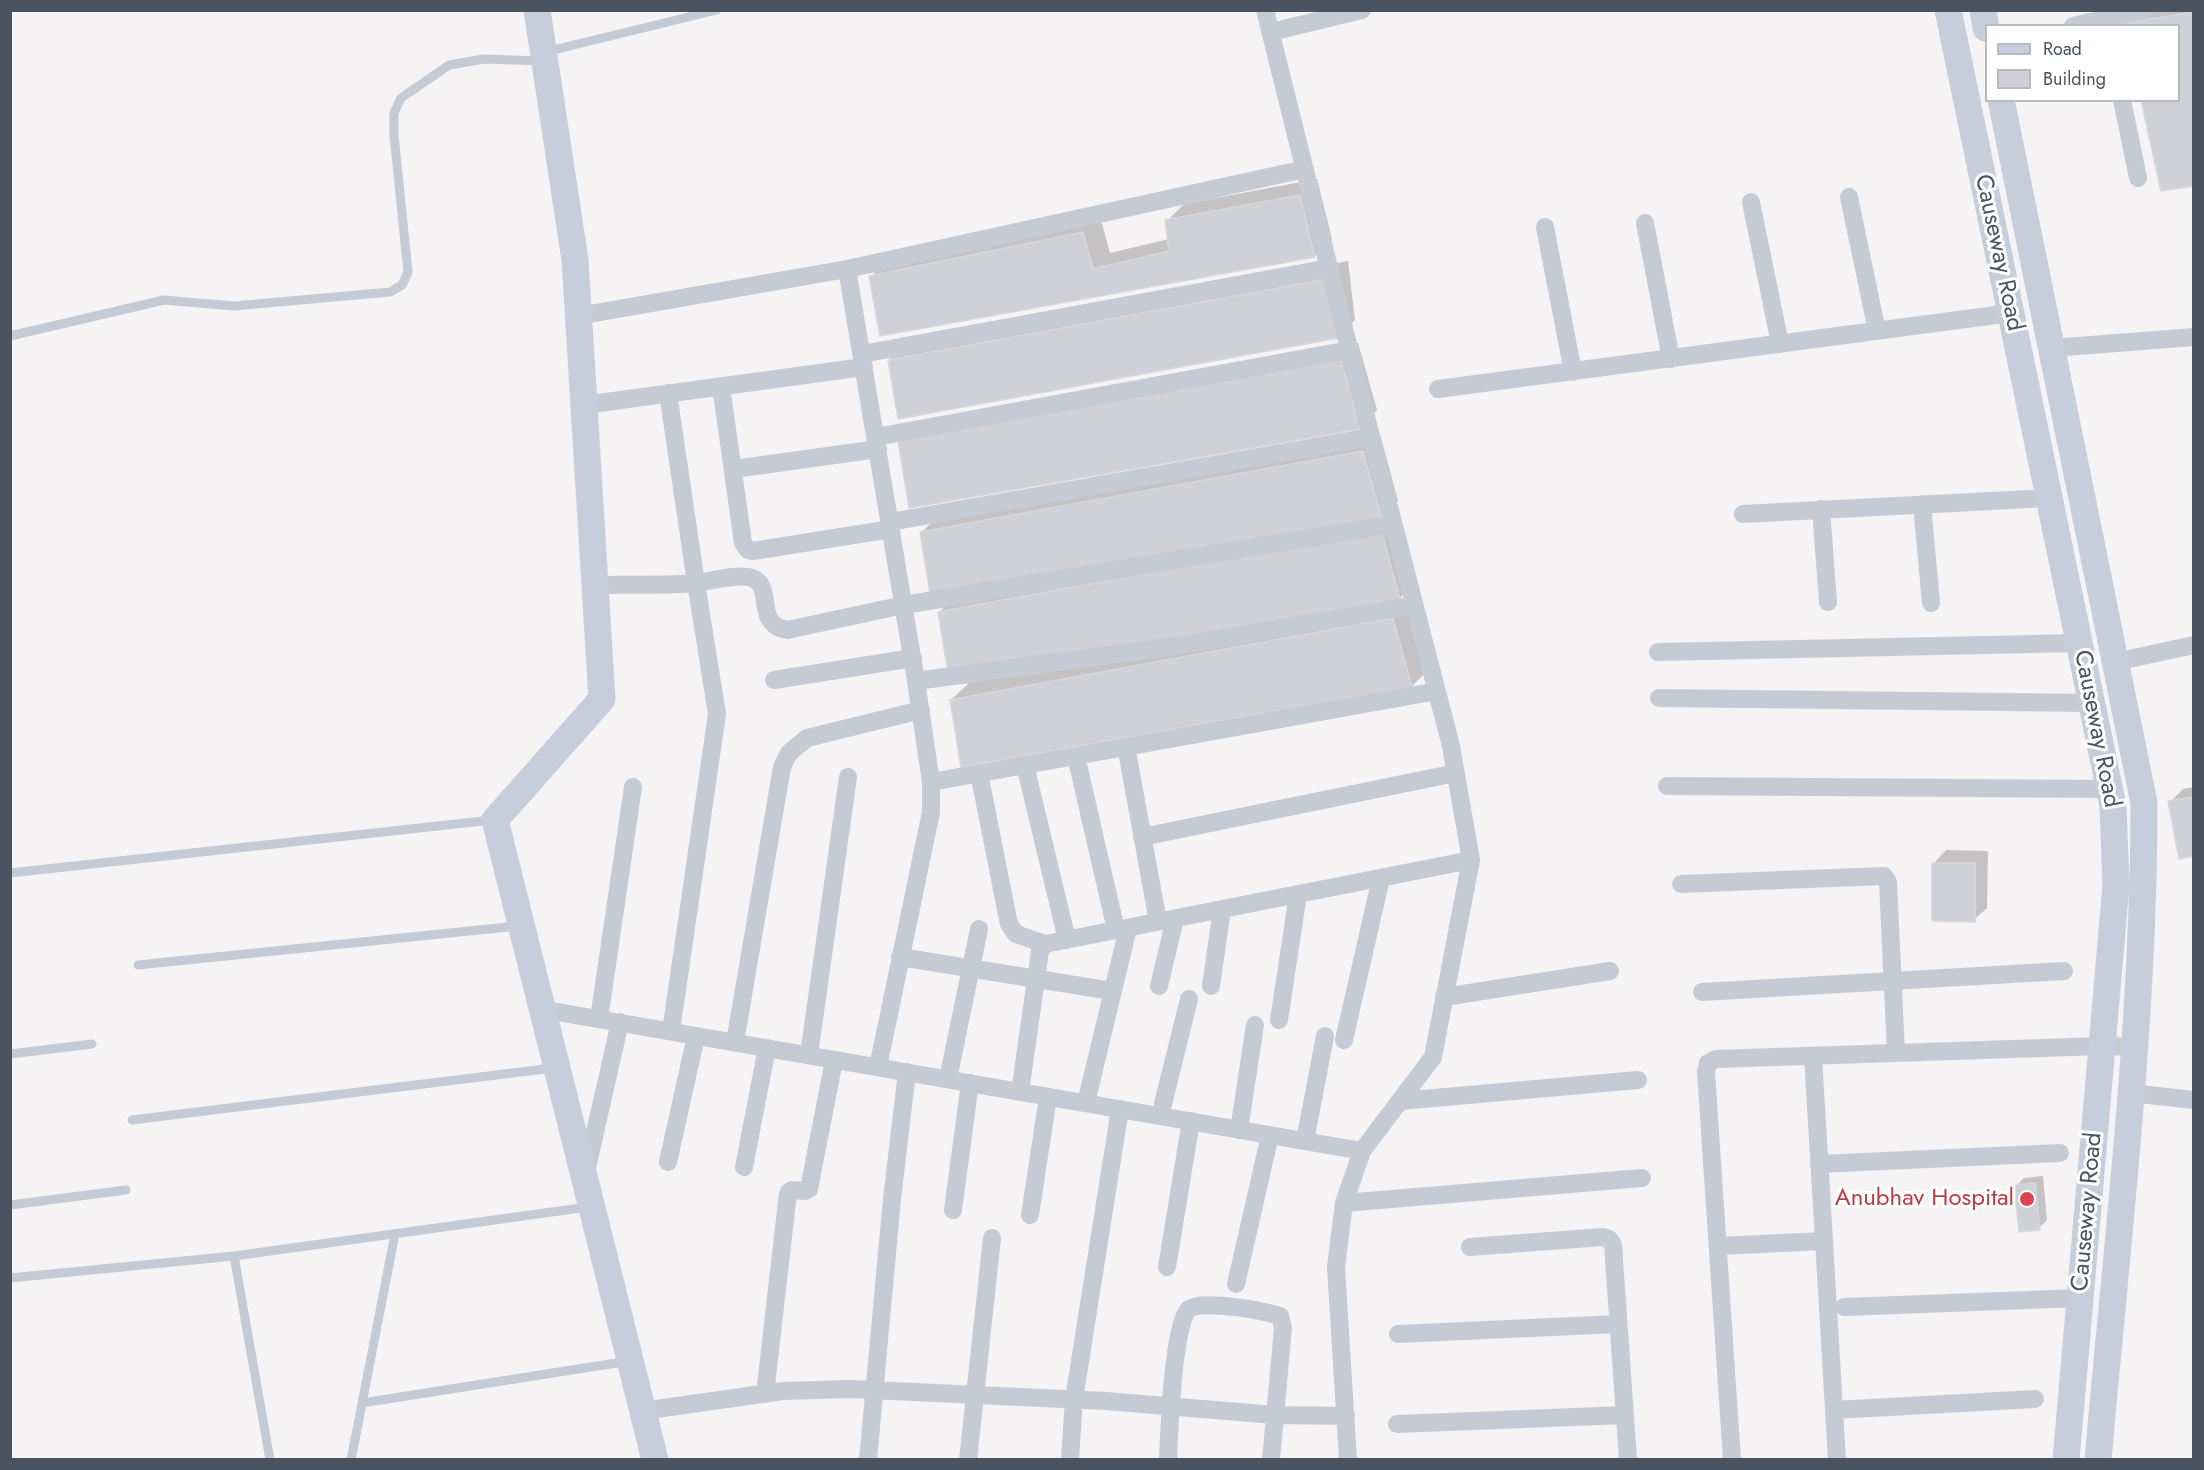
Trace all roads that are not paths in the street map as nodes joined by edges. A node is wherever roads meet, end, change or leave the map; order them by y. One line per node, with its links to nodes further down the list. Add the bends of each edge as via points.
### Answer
1 (537, 10): 10 (main road)
2 (717, 10): 10 (lane)
3 (1265, 10): 9 (street)
4 (1362, 10): 9 (street)
5 (1948, 10): 21 (main road, Causeway Road)
6 (2143, 10): 7 (street)
7 (2105, 18): 8 (street)
8 (2081, 24)
9 (1271, 32): 13 (street)
10 (544, 57): 22 (main road, via 575,260); 24 (lane, via 484,59 449,65 401,98 394,113 394,135 408,272 402,285 390,292 234,306 164,300)
11 (2001, 102): 27 (main road, Causeway Road)
12 (2122, 102): 14 (street)
13 (1305, 169): 19 (street); 20 (street)
14 (2138, 178)
15 (1849, 197): 23 (street)
16 (1751, 202): 26 (street)
17 (1645, 223): 29 (street)
18 (1545, 227): 31 (street)
19 (1329, 268): 28 (street); 30 (street)
20 (847, 269): 22 (street); 30 (street)
21 (2010, 313): 23 (street); 39 (main road, Causeway Road)
22 (579, 316): 35 (main road)
23 (1877, 331): 26 (street)
24 (10, 336)
25 (2193, 337): 27 (street)
26 (1780, 344): 29 (street)
27 (2052, 348): 55 (main road, Causeway Road)
28 (1349, 350): 36 (street); 37 (street)
29 (1671, 359): 31 (street)
30 (863, 361): 32 (street); 37 (street)
31 (1573, 372): 33 (street)
32 (721, 386): 34 (street); 38 (street)
33 (1438, 389)
34 (668, 393): 35 (street); 45 (street)
35 (584, 405): 46 (main road)
36 (1371, 437): 43 (street); 44 (street)
37 (877, 443): 38 (street); 44 (street)
38 (734, 469): 44 (street, via 748,550)
39 (2049, 498): 40 (street); 51 (main road, Causeway Road)
40 (1922, 504): 41 (street); 48 (street)
41 (1821, 509): 42 (street); 47 (street)
42 (1743, 513)
43 (1393, 524): 49 (street); 50 (street)
44 (891, 525): 49 (street)
45 (696, 583): 46 (street); 49 (street, via 753,578 761,585 769,620 776,628 787,630); 104 (street, via 717,714)
46 (595, 585): 72 (main road, via 602,699)
47 (1828, 602)
48 (1930, 603)
49 (904, 605): 54 (street)
50 (1414, 605): 57 (street, via 1176,646); 58 (street)
51 (2079, 643): 53 (street); 60 (main road, Causeway Road)
52 (2193, 645): 55 (street)
53 (1658, 652)
54 (913, 658): 56 (street); 57 (street)
55 (2115, 662): 111 (main road, Causeway Road, via 2144,803 2144,879)
56 (774, 680)
57 (916, 681): 61 (street)
58 (1437, 691): 62 (street); 66 (street)
59 (1659, 698): 60 (street)
60 (2091, 703): 71 (main road, Causeway Road)
61 (921, 710): 68 (street); 108 (street, via 807,738 789,753 782,767)
62 (1126, 746): 63 (street); 73 (street)
63 (1076, 756): 64 (street); 83 (street)
64 (1025, 765): 65 (street); 84 (street)
65 (979, 773): 68 (street); 85 (street, via 1009,924 1016,934)
66 (1456, 773): 73 (street); 74 (street)
67 (848, 777): 115 (street)
68 (931, 782): 86 (street, via 930,812)
69 (1667, 786): 71 (street)
70 (633, 787): 100 (street)
71 (2109, 789): 110 (main road, Causeway Road, via 2116,885)
72 (495, 820): 75 (lane); 81 (main road)
73 (1142, 837): 80 (street)
74 (1471, 860): 76 (street); 97 (street)
75 (10, 873)
76 (1381, 878): 78 (street); 107 (street)
77 (1681, 884): 92 (street, via 1884,876 1888,882)
78 (1298, 894): 79 (street); 101 (street)
79 (1222, 909): 80 (street); 94 (street)
80 (1166, 920): 83 (street); 93 (street)
81 (520, 926): 87 (lane); 99 (main road)
82 (979, 929): 88 (street)
83 (1122, 929): 84 (street); 95 (street)
84 (1067, 940): 85 (street)
85 (1045, 944): 91 (street, via 1040,951)
86 (900, 957): 88 (street); 119 (street)
87 (138, 965)
88 (971, 968): 91 (street); 121 (street)
89 (1610, 971): 97 (street)
90 (2064, 971): 92 (street)
91 (1036, 979): 95 (street); 124 (street)
92 (1894, 981): 96 (street); 113 (street)
93 (1159, 986)
94 (1211, 986)
95 (1112, 991): 129 (street)
96 (1702, 992)
97 (1444, 997): 128 (street, via 1432,1057)
98 (1189, 999): 131 (street)
99 (540, 1009): 100 (street); 118 (main road)
100 (599, 1019): 102 (street)
101 (1279, 1020)
102 (620, 1022): 104 (street); 143 (street)
103 (1255, 1025): 134 (street)
104 (671, 1031): 105 (street)
105 (696, 1036): 108 (street); 139 (street)
106 (1325, 1036): 136 (street)
107 (1344, 1040)
108 (735, 1042): 112 (street)
109 (92, 1044): 114 (lane)
110 (2102, 1046): 111 (street); 113 (street); 159 (main road, Causeway Road)
111 (2133, 1047): 125 (main road, Causeway Road)
112 (767, 1048): 115 (street); 141 (street)
113 (1896, 1053): 116 (street)
114 (10, 1054)
115 (809, 1055): 117 (street)
116 (1813, 1056): 140 (street); 153 (street, via 1716,1059 1708,1063)
117 (834, 1060): 119 (street); 165 (street, via 810,1186 805,1191 788,1193)
118 (555, 1067): 132 (lane); 143 (main road)
119 (878, 1067): 120 (street)
120 (907, 1072): 121 (street); 164 (street)
121 (948, 1079): 123 (street)
122 (1638, 1080): 128 (street)
123 (970, 1083): 124 (street); 148 (street)
124 (1020, 1092): 126 (street)
125 (2130, 1093): 127 (street); 190 (main road, Causeway Road)
126 (1048, 1096): 129 (street); 149 (street)
127 (2193, 1100)
128 (1400, 1101): 137 (street)
129 (1086, 1103): 130 (street)
130 (1120, 1109): 131 (street); 167 (street)
131 (1160, 1116): 133 (street)
132 (132, 1120)
133 (1191, 1121): 134 (street); 156 (street)
134 (1239, 1130): 135 (street)
135 (1270, 1135): 136 (street); 158 (street)
136 (1305, 1141): 137 (street)
137 (1362, 1151): 145 (street)
138 (2060, 1153): 140 (street)
139 (668, 1162)
140 (1819, 1164): 152 (street)
141 (744, 1167)
142 (1642, 1178): 145 (street)
143 (584, 1180): 147 (main road)
144 (126, 1190): 146 (lane)
145 (1344, 1203): 175 (street, via 1336,1267)
146 (10, 1205)
147 (591, 1207): 150 (lane); 163 (main road)
148 (953, 1210)
149 (1030, 1215)
150 (394, 1234): 155 (lane); 169 (lane)
151 (992, 1238): 166 (street)
152 (1824, 1241): 153 (street); 171 (street)
153 (1718, 1246): 187 (street)
154 (1470, 1247): 161 (street, via 1609,1239 1613,1245)
155 (234, 1256): 157 (lane); 177 (lane)
156 (1167, 1267)
157 (10, 1278)
158 (1236, 1284)
159 (2080, 1298): 160 (street); 189 (main road, Causeway Road)
160 (1844, 1306)
161 (1618, 1324): 162 (street); 174 (street)
162 (1398, 1334)
163 (630, 1361): 169 (lane); 172 (main road)
164 (874, 1390): 165 (street); 166 (street); 180 (street)
165 (765, 1394): 172 (street)
166 (975, 1395): 167 (street); 181 (street)
167 (1074, 1399): 170 (street); 182 (street)
168 (2035, 1400): 171 (street)
169 (362, 1403): 178 (lane)
170 (1170, 1406): 173 (street); 173 (street, via 1184,1316 1190,1308 1204,1305 1280,1316 1283,1328); 183 (street)
171 (1834, 1410): 188 (street)
172 (642, 1411): 179 (main road)
173 (1275, 1415): 175 (street); 184 (street)
174 (1625, 1415): 176 (street); 186 (street)
175 (1346, 1416): 185 (street)
176 (1397, 1424)
177 (270, 1460)
178 (351, 1460)
179 (655, 1460)
180 (868, 1460)
181 (968, 1460)
182 (1070, 1460)
183 (1168, 1460)
184 (1271, 1460)
185 (1348, 1460)
186 (1628, 1460)
187 (1732, 1460)
188 (1837, 1460)
189 (2066, 1460)
190 (2098, 1460)

